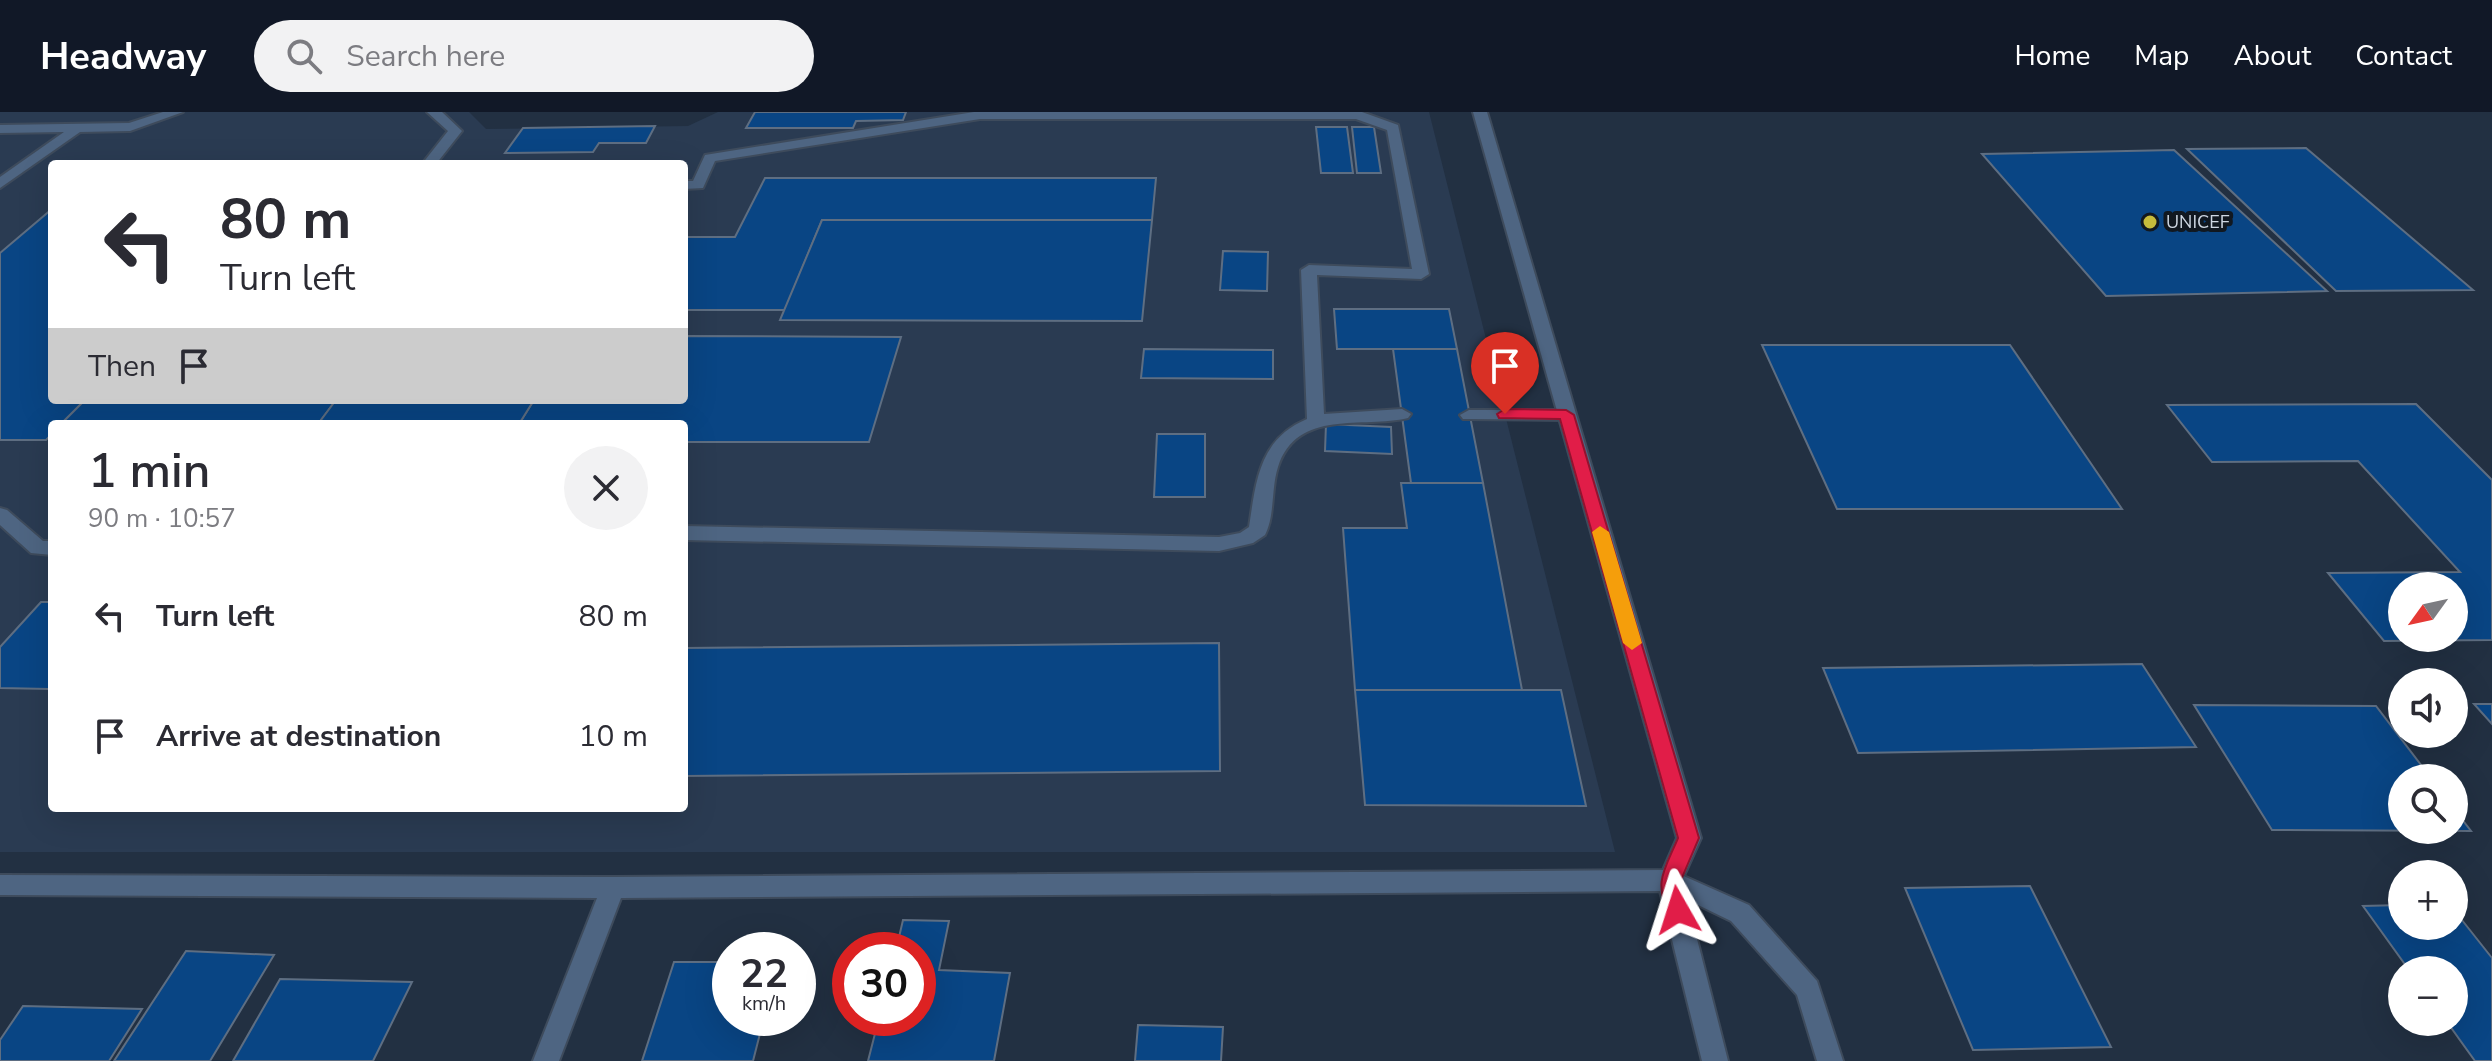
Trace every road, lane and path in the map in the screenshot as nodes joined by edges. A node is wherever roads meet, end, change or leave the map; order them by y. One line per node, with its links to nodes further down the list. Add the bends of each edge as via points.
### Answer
1 (176, 112): 5 (street, via 130,127)
2 (434, 112): 6 (street, via 455,131)
3 (1480, 112): 11 (street)
4 (0, 129): 5 (street)
5 (75, 130): 7 (street)
6 (432, 160)
7 (0, 184)
8 (688, 185): 12 (street, via 698,185 710,158 980,115 1358,115 1393,128 1421,274 1309,270)
9 (1402, 414): 12 (street)
10 (1469, 415): 11 (street)
11 (1566, 415): 16 (street, via 1689,838)
12 (1316, 423): 14 (street, via 1286,437 1272,458 1258,530 1219,544)
13 (0, 514): 15 (street, via 38,548)
14 (688, 533)
15 (48, 548)
16 (1670, 880): 18 (street); 20 (street); 21 (street, via 1740,913 1808,989)
17 (0, 885): 18 (street)
18 (613, 888): 19 (street)
19 (546, 1061)
20 (1715, 1061)
21 (1830, 1061)

